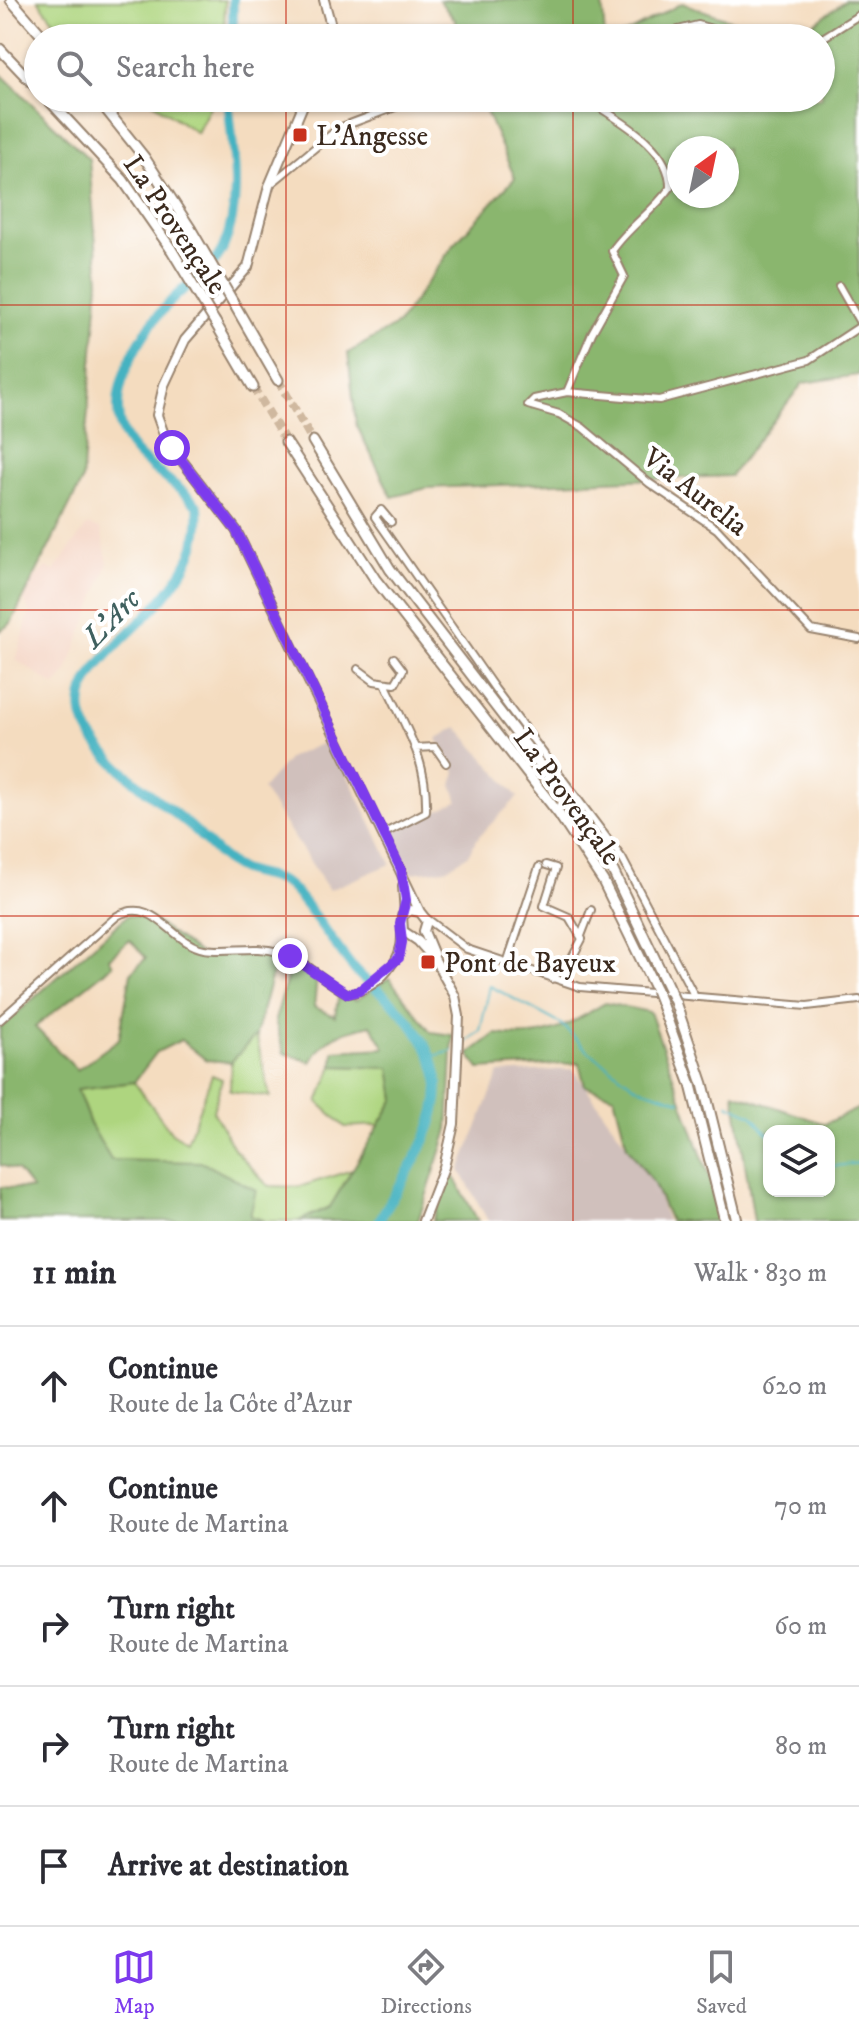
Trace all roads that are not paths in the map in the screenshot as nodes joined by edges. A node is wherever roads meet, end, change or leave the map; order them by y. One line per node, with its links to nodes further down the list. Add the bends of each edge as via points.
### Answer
1 (11, 0): 4 (highway)
2 (324, 0): 5 (main road)
3 (859, 15): 6 (street)
4 (32, 24)
5 (330, 24)
6 (835, 30)
7 (0, 49): 8 (highway)
8 (24, 74)
9 (60, 112): 18 (highway, La Provençale, bridge, via 123,180)
10 (109, 112): 17 (highway, La Provençale, bridge, via 190,228)
11 (300, 112): 14 (main road)
12 (382, 112): 14 (street, via 339,128)
13 (605, 112): 19 (street, via 664,162 670,188 612,251 624,276)
14 (269, 186): 29 (main road, via 248,267 180,348 159,399 159,424 236,530)
15 (839, 286): 16 (street)
16 (859, 324): 19 (street, via 809,360 659,400)
17 (278, 380)
18 (253, 387)
19 (567, 392): 23 (street, Via Aurelia, via 528,405 582,427 649,483 717,529 801,622 822,634)
20 (313, 441): 44 (highway, La Provençale, bridge, via 390,569 569,802 613,871 675,1002 703,1084)
21 (286, 442): 43 (highway, La Provençale, via 375,579 559,814 603,881 658,995 691,1085)
22 (391, 522): 39 (street, via 381,510 375,517 622,858)
23 (859, 639)
24 (394, 658): 26 (street, via 403,673 395,684)
25 (358, 669): 26 (street)
26 (385, 683): 27 (street)
27 (415, 748): 28 (street, via 435,747); 29 (street, via 425,768 426,812)
28 (446, 763)
29 (385, 833): 30 (main road)
30 (401, 869): 32 (main road); 33 (main road)
31 (591, 910): 35 (street)
32 (405, 913): 33 (main road); 34 (main road)
33 (424, 922): 34 (main road); 36 (main road); 37 (street, via 467,949)
34 (406, 936): 36 (main road); 41 (street, via 392,967 359,991 343,991 290,956 249,947 204,949 154,916 132,910 117,916)
35 (581, 936): 37 (street, via 569,917 544,906 556,868 542,866); 38 (street, via 571,960)
36 (435, 960): 42 (main road, via 455,996 457,1059 454,1124)
37 (507, 963): 38 (street)
38 (552, 979): 39 (street, via 595,990)
39 (695, 997): 40 (street, via 807,1006)
40 (859, 1000)
41 (0, 1020)
42 (423, 1221)
43 (725, 1221)
44 (737, 1221)

